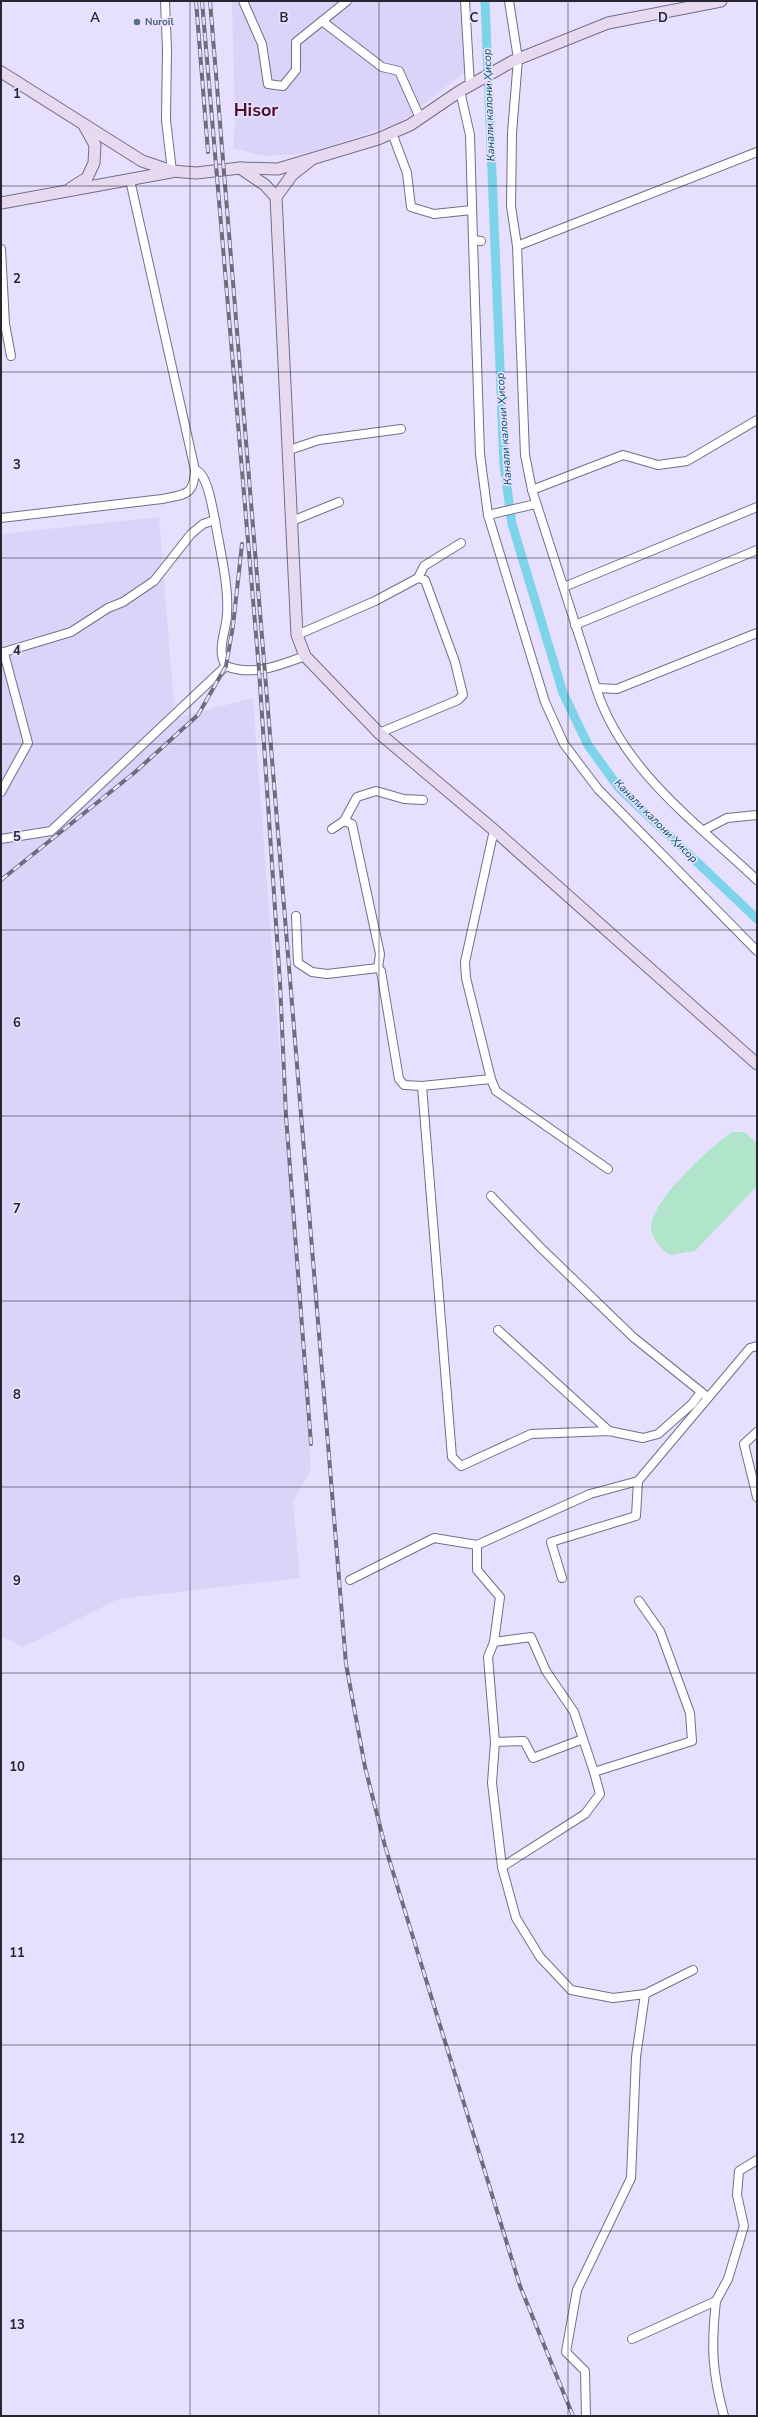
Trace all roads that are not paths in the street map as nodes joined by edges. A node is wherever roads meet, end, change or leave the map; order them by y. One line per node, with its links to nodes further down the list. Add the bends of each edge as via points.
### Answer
1 (165, 1): 17 (street, via 166,120)
2 (243, 1): 7 (street, via 262,44 268,84 283,86 296,70 296,42)
3 (347, 1): 7 (street)
4 (465, 1): 10 (street)
5 (509, 1): 8 (street)
6 (721, 1): 8 (main road, via 608,23)
7 (322, 21): 11 (street, via 382,67 399,71)
8 (515, 60): 10 (main road); 23 (street, via 511,206)
9 (1, 72): 12 (main road)
10 (467, 87): 11 (main road); 22 (street)
11 (420, 118): 13 (main road)
12 (84, 126): 17 (main road, via 142,161); 19 (main road, via 95,145 94,163 87,178)
13 (392, 133): 15 (main road); 22 (street, via 407,173 411,207 434,214)
14 (757, 152): 23 (street)
15 (311, 160): 16 (main road, via 278,169); 20 (main road, via 292,175)
16 (240, 168): 17 (main road, via 196,173); 20 (main road, via 265,185)
17 (172, 171): 18 (main road)
18 (130, 180): 19 (main road); 29 (street)
19 (67, 191): 21 (main road)
20 (276, 197): 28 (main road)
21 (1, 203)
22 (472, 210): 34 (street, via 477,241 480,454)
23 (517, 246): 30 (street, via 525,455)
24 (1, 249): 25 (street, via 5,324)
25 (11, 356)
26 (757, 420): 30 (street, via 686,461 658,465 623,455)
27 (401, 429): 28 (street, via 319,440)
28 (289, 450): 37 (main road)
29 (195, 470): 35 (street, via 195,481 188,494); 36 (street, via 199,470 205,479)
30 (532, 490): 32 (street)
31 (339, 502): 37 (street)
32 (533, 505): 34 (street); 41 (street)
33 (757, 507): 41 (street)
34 (492, 515): 60 (street, via 545,702 564,744 598,789)
35 (1, 518)
36 (215, 520): 45 (street, via 203,524 191,534 154,581 123,602 108,608 71,632); 47 (street, via 226,592 227,615 221,651 221,659)
37 (292, 522): 44 (main road)
38 (461, 543): 40 (street, via 424,566)
39 (757, 550): 42 (street)
40 (418, 578): 44 (street, via 375,601); 49 (street, via 425,580 455,662 463,695 458,700)
41 (564, 588): 42 (street)
42 (575, 625): 48 (street)
43 (757, 633): 48 (street, via 617,688)
44 (297, 635): 46 (main road)
45 (2, 653): 50 (street, via 28,743)
46 (305, 656): 47 (street, via 266,670 236,670); 49 (main road)
47 (226, 666): 57 (street, via 51,831)
48 (596, 688): 56 (street, via 602,707 626,751 664,794)
49 (379, 733): 55 (main road)
50 (1, 792)
51 (423, 800): 53 (street, via 404,799 376,792 357,798)
52 (757, 815): 56 (street, via 727,818)
53 (344, 820): 54 (street); 61 (street, via 352,824 380,954)
54 (332, 829)
55 (494, 830): 62 (main road); 63 (street, via 465,962 466,978)
56 (704, 830): 58 (street)
57 (1, 839)
58 (757, 880)
59 (296, 916): 61 (street, via 298,963 312,972 327,974)
60 (757, 951)
61 (378, 968): 64 (street, via 381,972 399,1079 404,1085)
62 (757, 1064)
63 (491, 1080): 64 (street); 65 (street, via 496,1091)
64 (422, 1086): 71 (street, via 452,1458 461,1466 531,1434)
65 (608, 1169)
66 (491, 1196): 69 (street, via 633,1337)
67 (498, 1330): 71 (street)
68 (757, 1346): 70 (street, via 750,1348)
69 (702, 1392): 70 (street); 71 (street, via 658,1434 643,1438)
70 (708, 1398): 73 (street)
71 (608, 1431)
72 (757, 1432): 74 (street, via 744,1444)
73 (638, 1481): 75 (street, via 590,1494); 76 (street, via 636,1516 551,1542)
74 (757, 1497)
75 (477, 1545): 77 (street, via 434,1538); 79 (street, via 477,1570 500,1597)
76 (562, 1578)
77 (350, 1580)
78 (639, 1601): 82 (street, via 660,1632 690,1713 692,1741)
79 (494, 1642): 80 (street, via 531,1637 546,1671 574,1712); 81 (street, via 488,1656)
80 (583, 1739): 81 (street, via 533,1758 524,1741); 82 (street)
81 (495, 1742): 83 (street, via 492,1783)
82 (594, 1772): 83 (street, via 600,1794 585,1814)
83 (502, 1867): 85 (street, via 516,1918 540,1957 571,1990 613,1998)
84 (693, 1970): 85 (street)
85 (645, 1994): 89 (street, via 636,2057 631,2178 577,2290 566,2352 584,2371)
86 (757, 2160): 87 (street, via 739,2171 737,2195 744,2226 728,2279)
87 (716, 2301): 88 (street); 90 (street, via 711,2339 715,2385)
88 (632, 2339)
89 (586, 2416)
90 (724, 2416)

